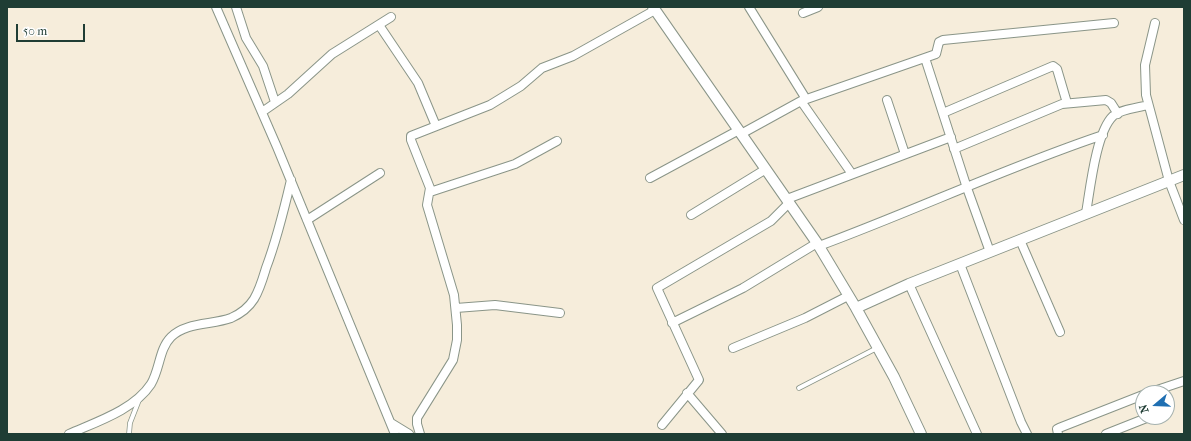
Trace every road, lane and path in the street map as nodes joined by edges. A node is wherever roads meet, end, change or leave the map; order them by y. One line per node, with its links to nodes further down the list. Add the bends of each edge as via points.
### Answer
1 (216, 7): 17 (street)
2 (236, 7): 14 (street, via 246,38 263,66)
3 (749, 7): 12 (street)
4 (818, 7): 6 (street)
5 (654, 8): 20 (street, via 573,56 542,68 490,105); 21 (street)
6 (803, 12)
7 (391, 17): 10 (street)
8 (1114, 23): 11 (street, via 946,39 939,42 937,53)
9 (1155, 23): 16 (street, via 1145,65 1144,80)
10 (379, 25): 14 (street, via 332,54 288,94); 20 (street, via 414,78)
11 (925, 58): 12 (street); 18 (street)
12 (803, 100): 21 (street); 29 (street)
13 (887, 100): 26 (street)
14 (275, 102): 17 (street)
15 (1067, 103): 18 (street, via 1057,69 1053,66); 19 (street, via 1106,100); 25 (street)
16 (1148, 105): 19 (street); 33 (street)
17 (262, 112): 32 (street)
18 (943, 113): 23 (street)
19 (1118, 114): 22 (street, via 1112,118)
20 (436, 126): 35 (street, via 410,138)
21 (740, 132): 27 (street); 31 (street)
22 (1103, 135): 34 (street, via 1060,149); 37 (street, via 1094,162)
23 (951, 137): 25 (street); 26 (street)
24 (557, 141): 35 (street, via 515,164)
25 (954, 149): 34 (street)
26 (905, 154): 29 (street)
27 (766, 169): 36 (street); 38 (street)
28 (380, 173): 39 (street)
29 (852, 174): 36 (street)
30 (1184, 175): 33 (street)
31 (650, 178)
32 (291, 180): 39 (street); 58 (street, via 280,229 254,300 232,317 183,329 171,337 164,348 151,384)
33 (1169, 181): 37 (street); 40 (street)
34 (967, 188): 42 (street, via 885,222); 43 (street)
35 (430, 192): 47 (street, via 426,203)
36 (788, 201): 42 (street); 50 (street, via 771,221 657,288)
37 (1086, 213): 41 (street)
38 (691, 215)
39 (307, 220): 60 (street)
40 (1184, 220)
41 (1020, 240): 43 (street); 51 (street)
42 (818, 245): 46 (street); 50 (street, via 743,288)
43 (990, 252): 44 (street)
44 (960, 264): 45 (street); 71 (street, via 1020,422)
45 (908, 284): 48 (street); 70 (street)
46 (848, 296): 48 (street); 53 (street, via 805,318)
47 (456, 308): 49 (street, via 495,305); 67 (street, via 455,352 449,368 417,418)
48 (856, 308): 52 (street)
49 (560, 313)
50 (672, 323): 57 (street, via 699,378)
51 (1060, 332)
52 (878, 347): 56 (lane); 69 (street)
53 (733, 348)
54 (1184, 381): 55 (street)
55 (1172, 385)
56 (799, 388)
57 (687, 393): 62 (street); 68 (street)
58 (140, 395): 63 (street, via 112,414); 64 (lane, via 130,423)
59 (1135, 398): 72 (street, via 1059,428)
60 (391, 423): 65 (street); 66 (street)
61 (1135, 423): 73 (street)
62 (662, 425)
63 (69, 434)
64 (129, 434)
65 (395, 434)
66 (409, 434)
67 (420, 434)
68 (722, 434)
69 (921, 434)
70 (977, 434)
71 (1027, 434)
72 (1058, 434)
73 (1106, 434)

